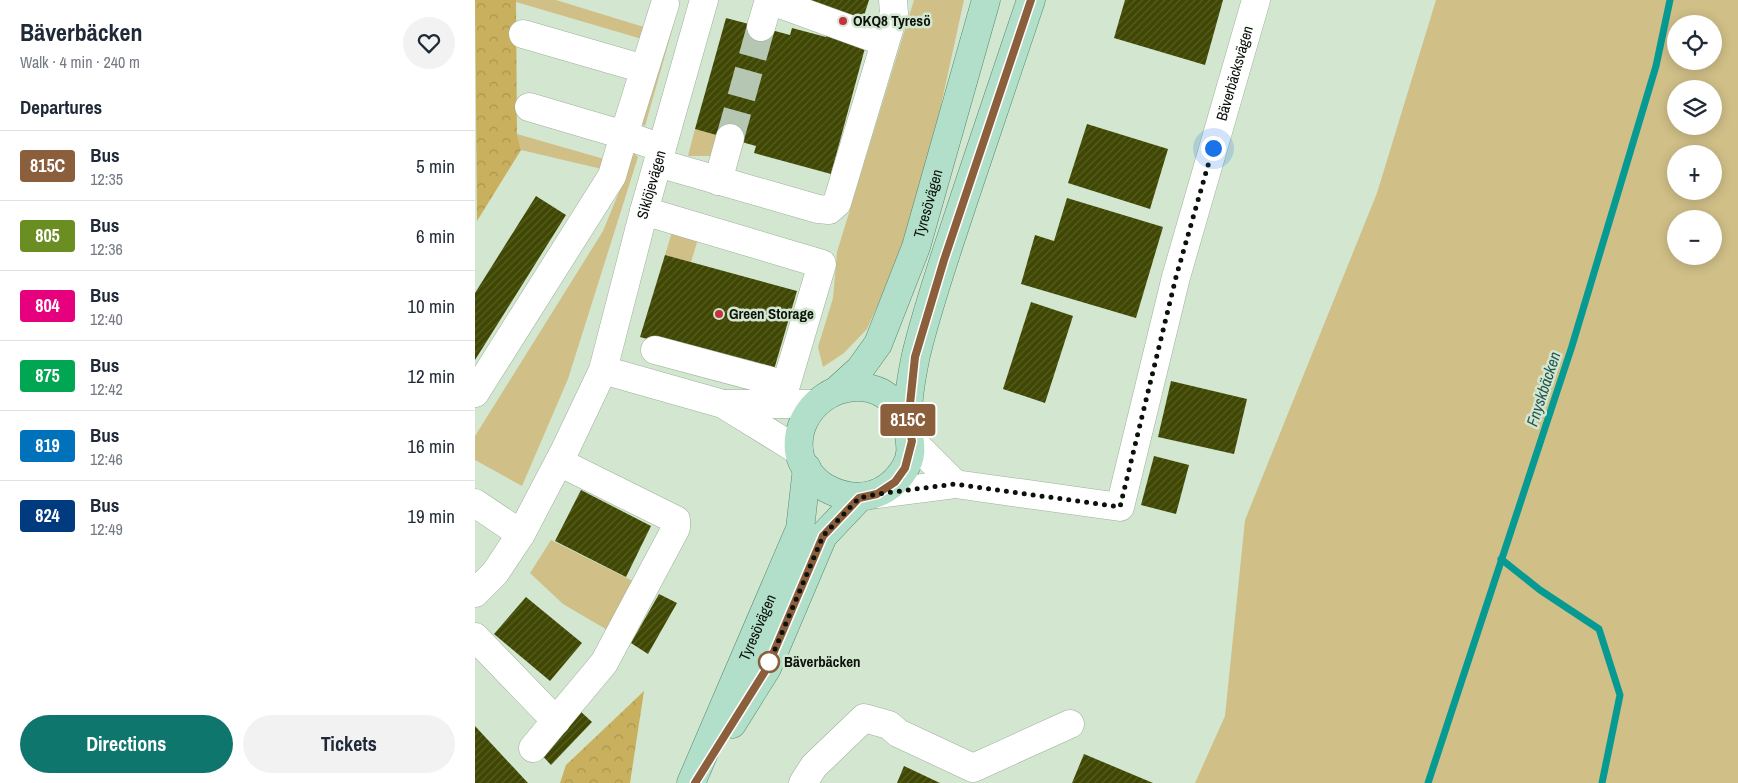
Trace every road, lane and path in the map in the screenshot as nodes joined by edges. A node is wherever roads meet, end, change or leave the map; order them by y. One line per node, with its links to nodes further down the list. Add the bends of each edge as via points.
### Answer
1 (769, 0): 8 (street); 10 (street)
2 (893, 0): 10 (street)
3 (986, 0): 21 (main road, Tyresövägen, via 916,247 879,344 860,369)
4 (1031, 0): 23 (main road, Tyresövägen, via 915,357)
5 (1256, 0): 26 (street, Bäverbäcksvägen, via 1176,277 1120,507)
6 (658, 2): 7 (street); 11 (street)
7 (702, 6): 15 (street, Siklöjevägen)
8 (761, 27)
9 (523, 34): 11 (street)
10 (885, 42): 16 (street, via 837,203 829,210)
11 (645, 69): 13 (street)
12 (529, 107): 13 (street)
13 (624, 135): 15 (street); 20 (street, via 612,176)
14 (730, 138): 16 (street)
15 (660, 155): 16 (street); 17 (street, Siklöjevägen)
16 (717, 181)
17 (644, 211): 18 (street, via 822,264 786,385); 19 (street, Siklöjevägen)
18 (655, 350)
19 (603, 370): 22 (street); 25 (street, Siklöjevägen)
20 (475, 393)
21 (826, 397): 22 (street); 23 (main road, via 856,386 882,393 896,404); 24 (main road, Tyresövägen, via 803,425)
22 (723, 404): 24 (street)
23 (910, 432): 26 (street); 27 (main road, Tyresövägen, via 905,468 895,482)
24 (803, 460): 27 (main road, via 819,484 840,496); 35 (main road, Tyresövägen, via 800,530)
25 (559, 462): 29 (street, Siklöjevägen); 32 (street, via 675,520 676,528 604,662)
26 (955, 484): 27 (street, Bäverbäcksvägen)
27 (868, 496): 36 (main road, Tyresövägen, via 823,536 767,668)
28 (475, 503): 29 (street)
29 (521, 534): 30 (street, Siklöjevägen, via 495,573)
30 (475, 593)
31 (475, 637): 32 (street)
32 (555, 721): 34 (street)
33 (1070, 724): 37 (street, via 973,768 898,734 889,724 864,718 813,766)
34 (533, 748)
35 (691, 783)
36 (695, 783)
37 (803, 783)

